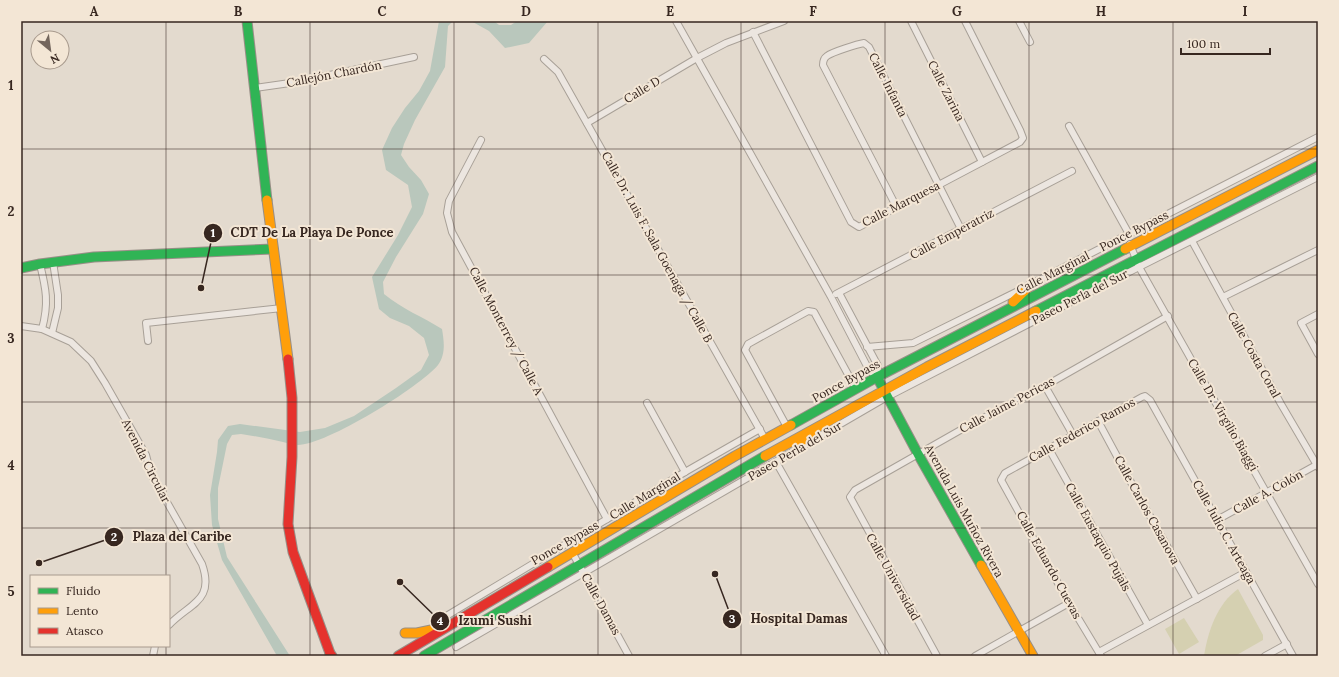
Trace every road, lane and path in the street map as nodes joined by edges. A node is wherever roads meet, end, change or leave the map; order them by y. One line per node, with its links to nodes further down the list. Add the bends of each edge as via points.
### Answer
1 (247, 21): 12 (main road)
2 (676, 21): 10 (street)
3 (784, 21): 7 (street, Calle D)
4 (910, 21): 18 (street, Calle Zarina)
5 (965, 21): 18 (street, Calle Marquesa, via 1023,138)
6 (1019, 21): 8 (street)
7 (753, 32): 10 (street, Calle D); 23 (street, Calle Marquesa, via 851,222 859,227)
8 (1030, 42)
9 (414, 58): 12 (street, Callejón Chardón, via 297,82)
10 (697, 58): 13 (street, Calle D); 36 (street)
11 (544, 59): 13 (street, Calle Dr. Luis F. Sala Goenaga / Calle B, via 558,72)
12 (254, 88): 28 (main road)
13 (587, 123): 58 (street, Calle Dr. Luis F. Sala Goenaga / Calle B)
14 (1069, 126): 25 (street, Calle Dr. Virgilio Biaggi)
15 (1318, 137): 25 (street, Calle Marginal)
16 (481, 140): 71 (street, Calle Monterrey / Calle A, via 449,201 447,213 452,232)
17 (1318, 150): 27 (main road, Ponce Bypass)
18 (982, 162): 22 (street, Calle Marquesa)
19 (1318, 166): 31 (main road, Ponce Bypass)
20 (1072, 171): 24 (street, Calle Emperatriz)
21 (1318, 177): 26 (street)
22 (940, 185): 23 (street, Calle Marquesa); 23 (street, Calle Infanta, via 869,47 859,44 827,55 823,65); 24 (street, Calle Infanta)
23 (896, 206)
24 (962, 229): 35 (street, Calle Emperatriz)
25 (1128, 234): 27 (street, Calle Dr. Virgilio Biaggi); 34 (street, Calle Marginal)
26 (1192, 241): 31 (street); 37 (street, Calle Costa Coral)
27 (1130, 246): 31 (street, Calle Dr. Virgilio Biaggi); 40 (main road, Ponce Bypass)
28 (273, 249): 30 (main road, via 94,256); 38 (main road)
29 (1318, 250): 37 (street)
30 (53, 262): 32 (main road); 46 (street, via 58,308)
31 (1138, 263): 41 (street, Calle Dr. Virgilio Biaggi); 53 (main road, Ponce Bypass)
32 (40, 264): 33 (main road); 45 (street, via 47,300)
33 (21, 268)
34 (1033, 284): 40 (main road); 48 (street, Calle Marginal, via 913,343)
35 (839, 293): 36 (street, Calle Emperatriz); 42 (street)
36 (831, 297): 43 (street)
37 (1223, 297): 66 (street, Calle Costa Coral)
38 (282, 308): 47 (street, via 146,323); 89 (main road, via 292,398 288,524 293,552)
39 (1318, 314): 49 (street, via 1301,323)
40 (994, 316): 50 (main road, Ponce Bypass)
41 (1168, 316): 51 (street, Calle Jaime Pericas); 69 (street, Calle Dr. Virgilio Biaggi)
42 (854, 320): 43 (street); 48 (street)
43 (845, 324): 50 (street, via 869,370)
44 (21, 326): 45 (street, Avenida Circular)
45 (42, 329): 46 (street, Avenida Circular)
46 (52, 333): 80 (street, Avenida Circular, via 71,342 95,367 146,455 151,474 202,564 206,578 203,594 199,601)
47 (148, 341)
48 (867, 347): 50 (street, via 878,366)
49 (1318, 354)
50 (877, 377): 52 (main road, Ponce Bypass); 53 (main road, Avenida Luis Muñoz Rivera)
51 (1045, 386): 59 (street); 64 (street, Calle Jaime Pericas)
52 (856, 389): 57 (main road, Ponce Bypass); 57 (street, via 814,312 808,311 748,344 745,350)
53 (886, 394): 60 (street, Paseo Perla del Sur); 62 (main road, Ponce Bypass); 64 (main road, Avenida Luis Muñoz Rivera)
54 (646, 403): 67 (street)
55 (1155, 409): 56 (street, Calle Federico Ramos, via 1149,399 1143,396); 72 (street, Calle Julio C. Arteaga)
56 (1098, 421): 59 (street, Calle Federico Ramos); 77 (street, Calle Carlos Casanova)
57 (788, 427): 61 (main road, Ponce Bypass)
58 (760, 429): 61 (street, Calle Dr. Luis F. Sala Goenaga / Calle B); 67 (street, Calle Marginal)
59 (1073, 435): 63 (street, Calle Federico Ramos)
60 (816, 438): 62 (main road); 65 (street, Paseo Perla del Sur)
61 (766, 439): 73 (main road, Ponce Bypass)
62 (788, 443): 74 (main road, Ponce Bypass)
63 (1049, 448): 68 (street, Calle Federico Ramos); 82 (street, Calle Eustaquio Pujals)
64 (918, 454): 70 (street, Calle Jaime Pericas, via 855,490); 83 (main road, Avenida Luis Muñoz Rivera)
65 (776, 462): 74 (street, Paseo Perla del Sur); 93 (street)
66 (1317, 465): 69 (street, Calle A. Colón)
67 (684, 472): 71 (street, Calle Marginal)
68 (1005, 473): 78 (street, Calle Eduardo Cuevas, via 1002,480)
69 (1267, 492): 72 (street, Calle A. Colón); 76 (street, Calle Dr. Virgilio Biaggi)
70 (850, 497): 94 (street, Calle Universidad)
71 (607, 519): 79 (street, Calle Marginal)
72 (1217, 520): 75 (street, Calle Julio C. Arteaga)
73 (572, 552): 74 (street, Calle Damas); 81 (main road, Ponce Bypass)
74 (581, 568): 86 (street, Paseo Perla del Sur); 87 (main road, Ponce Bypass); 92 (street, Calle Damas)
75 (1246, 572): 77 (street); 85 (street, Calle Julio C. Arteaga)
76 (1318, 584)
77 (1198, 598): 82 (street)
78 (1069, 603): 83 (street); 88 (street, Calle Eduardo Cuevas)
79 (448, 615)
80 (170, 623)
81 (450, 625): 84 (main road, via 421,633); 90 (main road, Ponce Bypass)
82 (1148, 625): 88 (street)
83 (1019, 631): 95 (street); 96 (main road, Avenida Luis Muñoz Rivera)
84 (405, 633)
85 (1286, 644): 97 (street); 98 (street, Calle Julio C. Arteaga)
86 (456, 646): 87 (main road)
87 (432, 651): 91 (main road, Ponce Bypass)
88 (1100, 654)
89 (331, 656)
90 (398, 656)
91 (424, 656)
92 (629, 656)
93 (886, 656)
94 (937, 656)
95 (975, 656)
96 (1032, 656)
97 (1265, 656)
98 (1293, 656)

